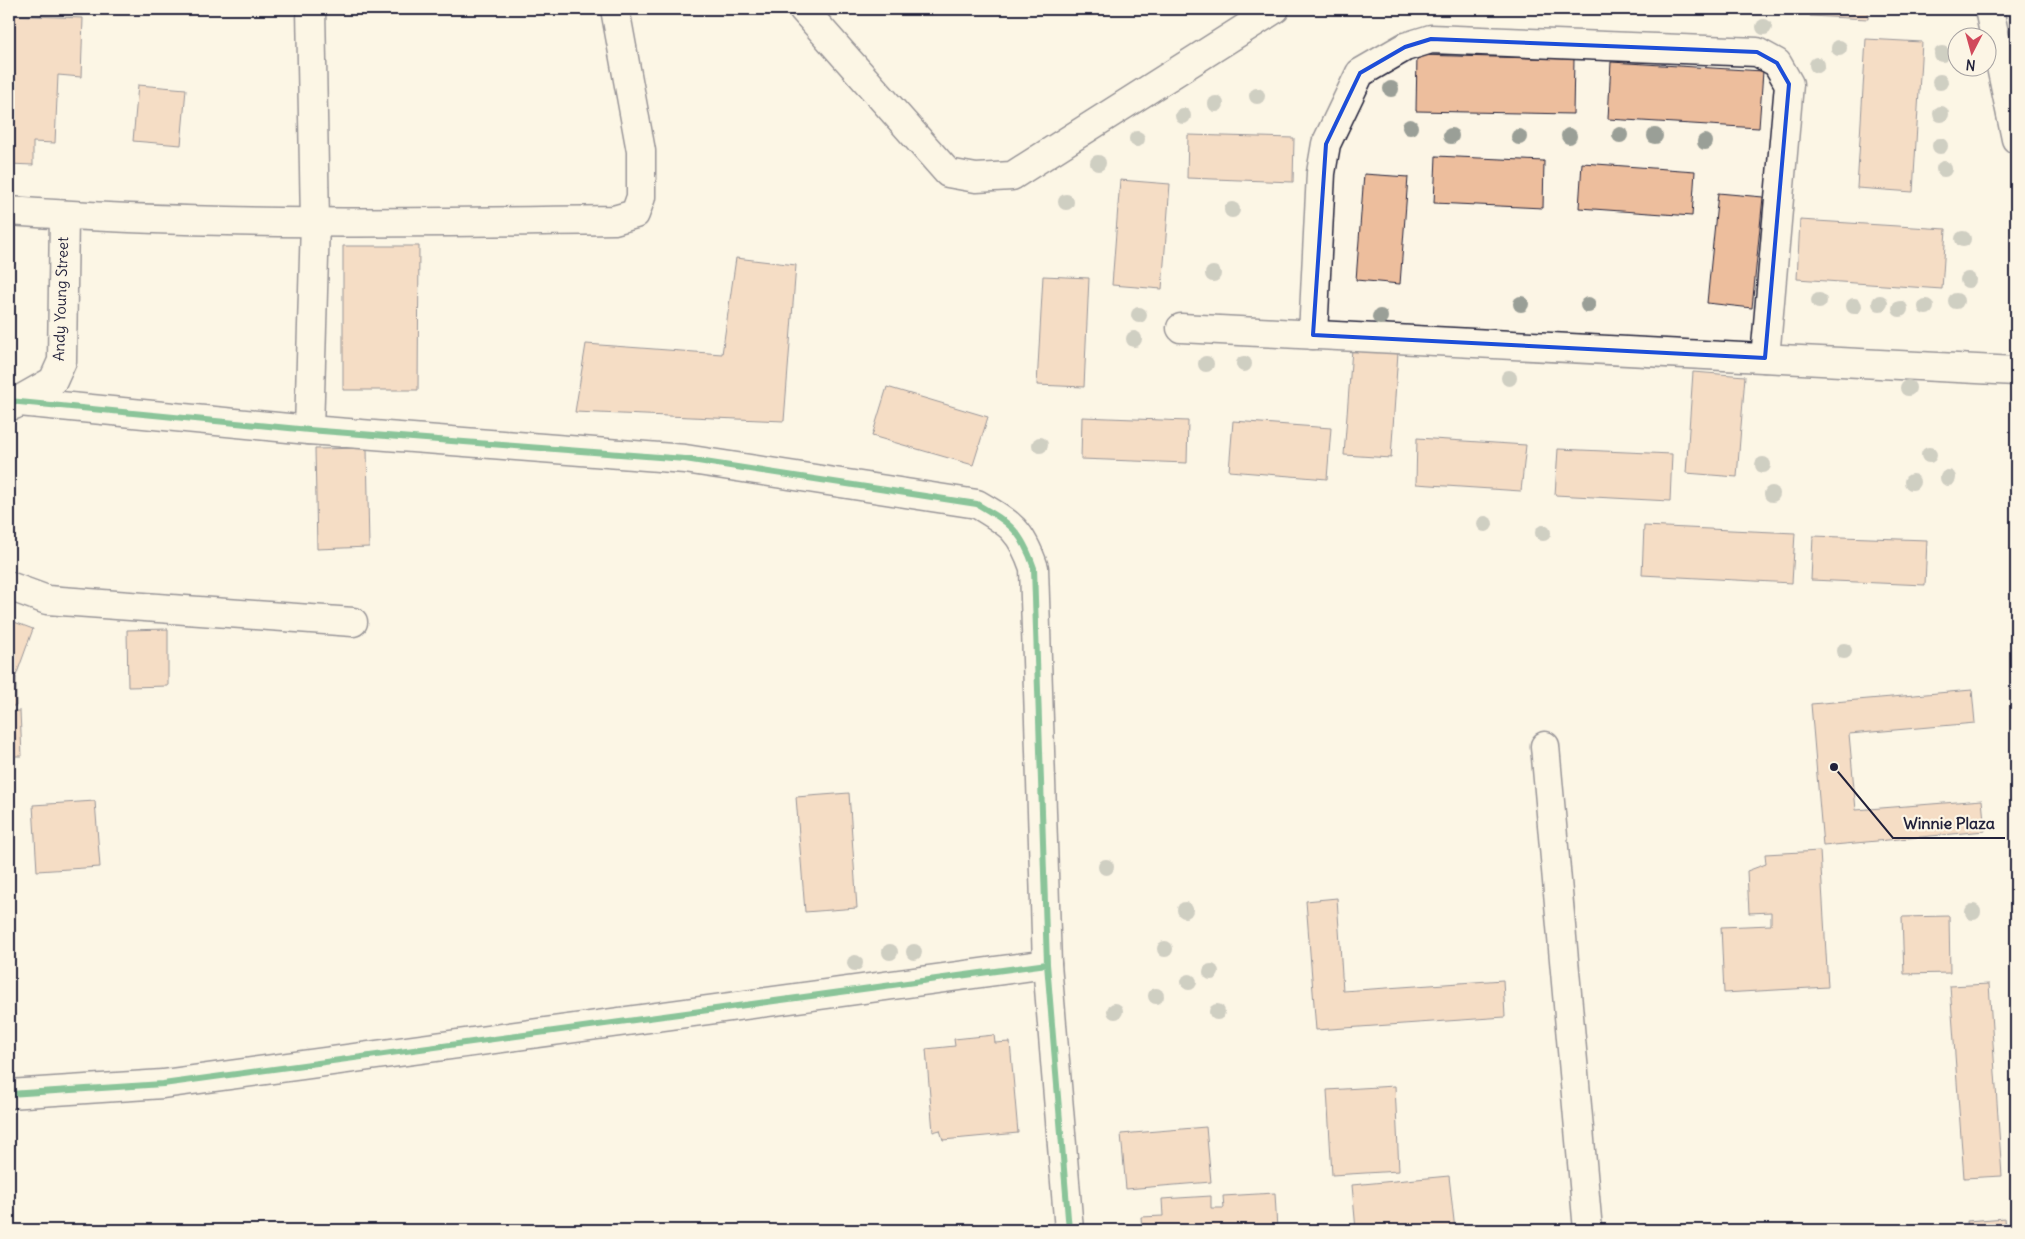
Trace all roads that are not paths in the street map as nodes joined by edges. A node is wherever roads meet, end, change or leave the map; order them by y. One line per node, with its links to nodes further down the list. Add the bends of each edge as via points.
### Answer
1 (311, 9): 9 (street)
2 (615, 9): 9 (street, via 641,151 641,197 634,214 614,220)
3 (803, 9): 4 (street, via 948,173 976,178 1012,176)
4 (1275, 9)
5 (1988, 9): 6 (street)
6 (2016, 139)
7 (9, 211): 8 (street)
8 (64, 215): 9 (street); 14 (street, Andy Young Street, via 62,361 53,381)
9 (315, 222): 15 (street)
10 (1181, 328): 11 (street)
11 (1313, 335): 12 (street); 12 (street, via 1321,172 1326,144 1360,73 1378,61 1405,47 1431,39 1757,52 1776,63 1789,84)
12 (1765, 358): 13 (street)
13 (2016, 371)
14 (11, 407): 15 (street)
15 (309, 430): 19 (street, via 685,458 977,504 1006,521 1026,542 1034,568)
16 (9, 586): 17 (street, via 46,600)
17 (353, 622)
18 (1545, 746): 22 (street)
19 (1047, 964): 20 (street, via 163,1084); 21 (street)
20 (9, 1094)
21 (1069, 1230)
22 (1588, 1230)

